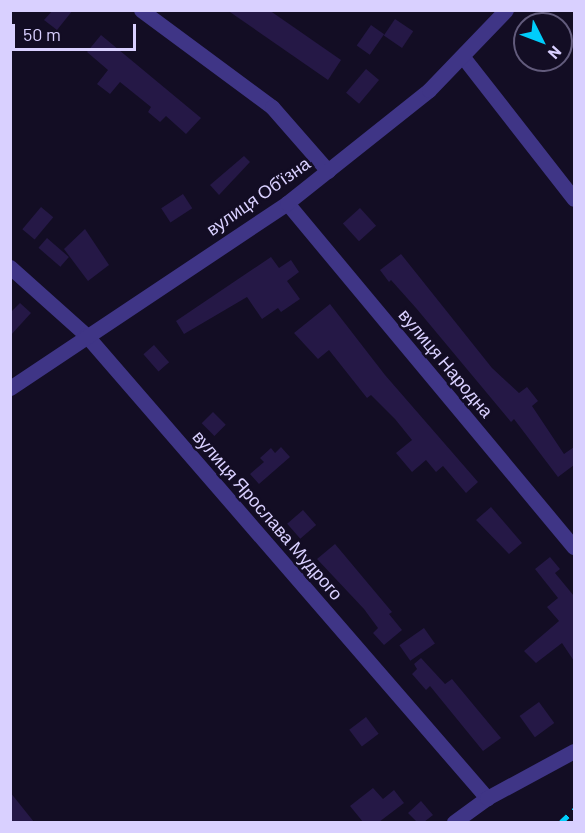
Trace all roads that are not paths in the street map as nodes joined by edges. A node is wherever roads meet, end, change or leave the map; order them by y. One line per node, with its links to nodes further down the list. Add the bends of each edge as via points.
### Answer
1 (141, 10): 4 (street, via 272,107)
2 (506, 10): 3 (street, вулиця Об'їзна)
3 (463, 57): 4 (street, вулиця Об'їзна, via 429,90); 5 (street)
4 (328, 171): 6 (street, вулиця Об'їзна)
5 (574, 199)
6 (287, 203): 8 (street, вулиця Об'їзна); 10 (street, вулиця Народна)
7 (10, 267): 8 (street, вулиця Ярослава Мудрого)
8 (86, 335): 9 (street, вулиця Об'їзна); 12 (street, вулиця Ярослава Мудрого)
9 (10, 388)
10 (574, 547)
11 (574, 751): 12 (street)
12 (487, 798): 13 (street)
13 (454, 822)

